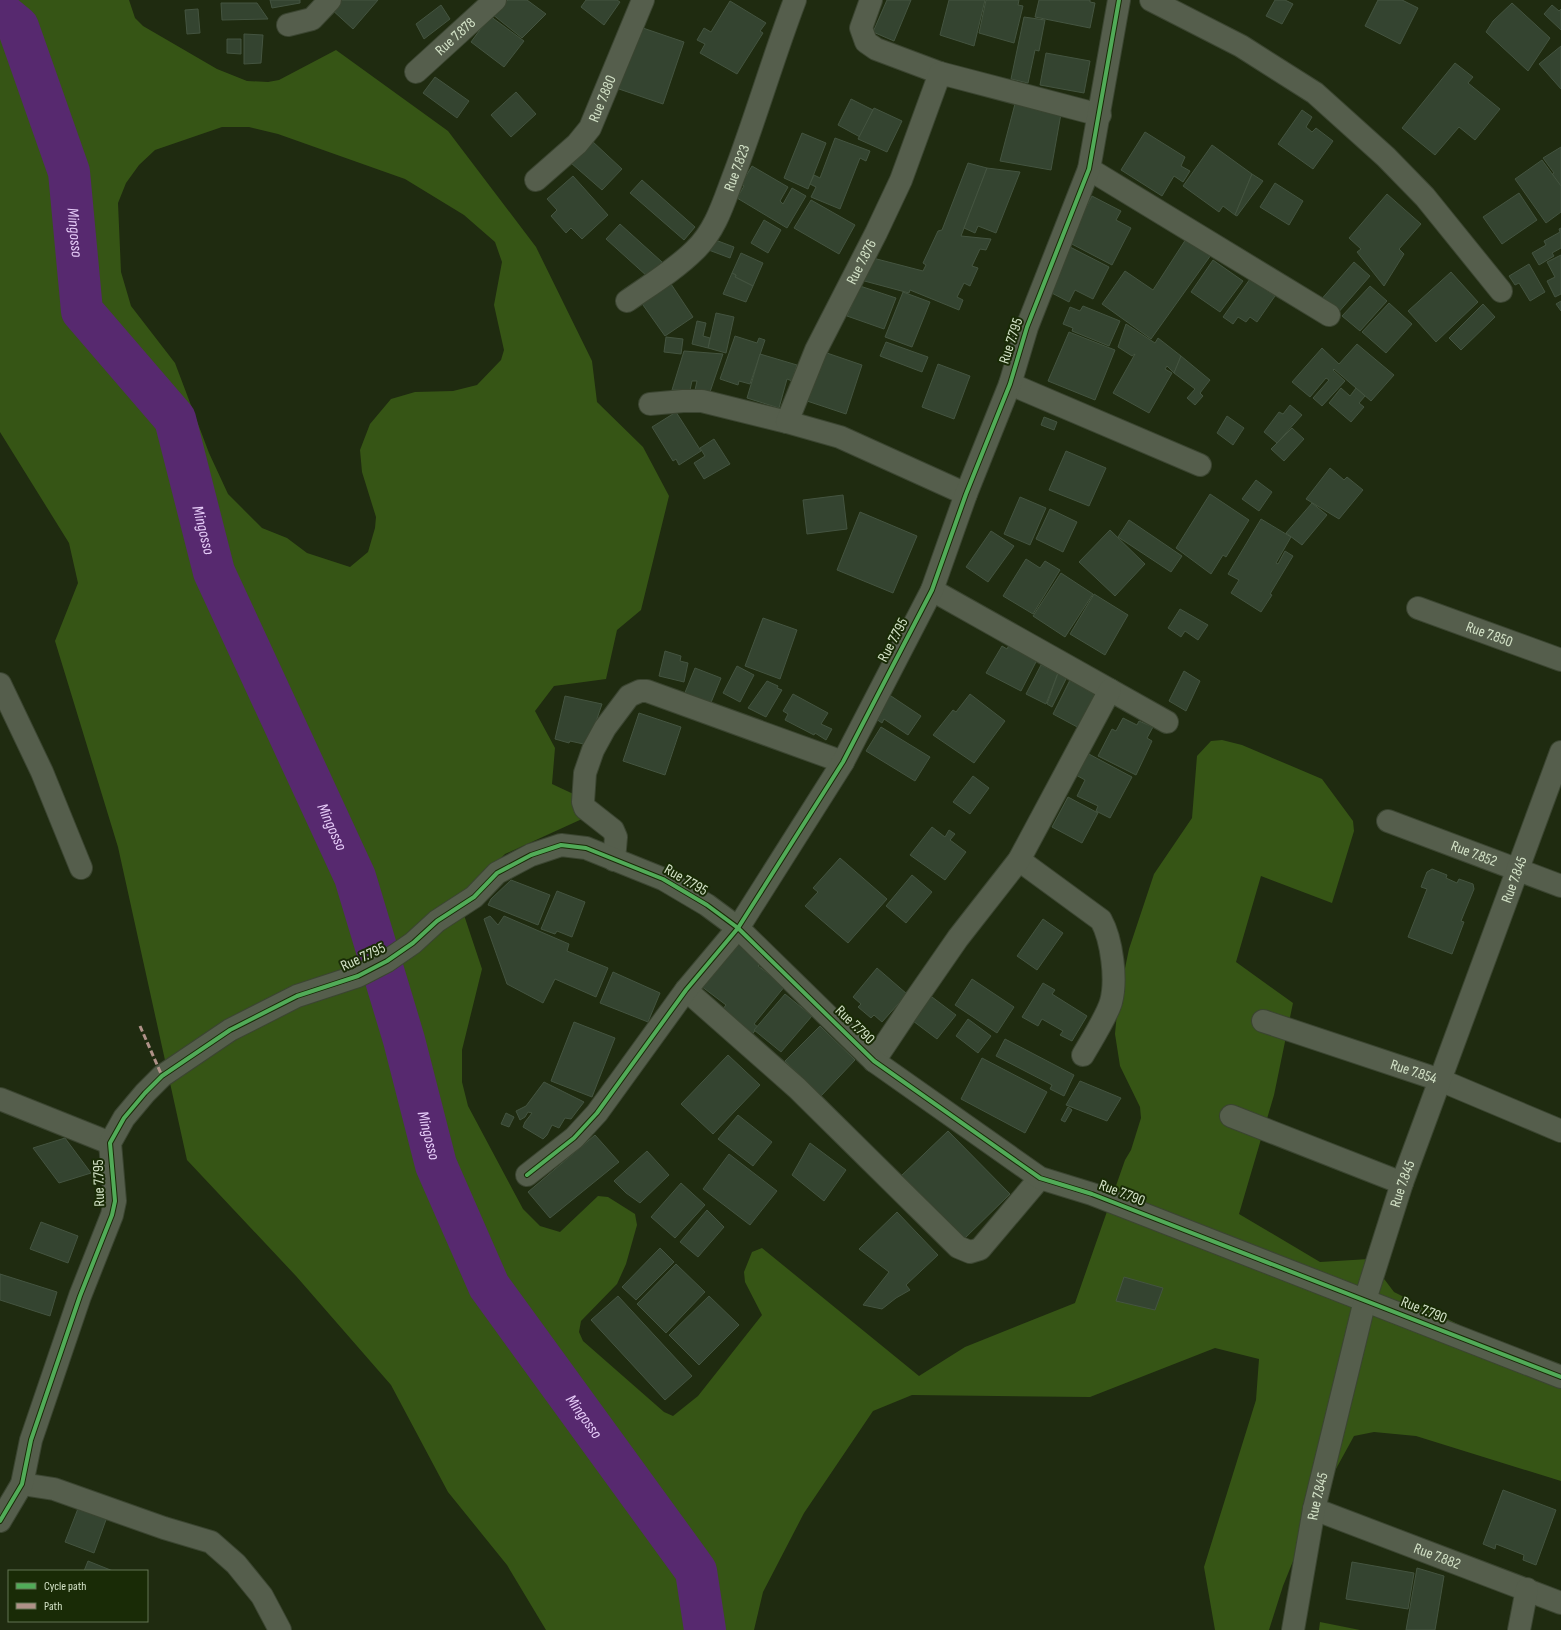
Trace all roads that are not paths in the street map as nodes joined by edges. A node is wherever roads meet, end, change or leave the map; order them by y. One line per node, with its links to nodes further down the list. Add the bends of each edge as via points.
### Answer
1 (330, 0): 8 (street, via 312,19)
2 (495, 0): 9 (street, Rue 7.878)
3 (643, 0): 13 (street, Rue 7.880, via 590,128 578,144)
4 (795, 0): 15 (street, Rue 7.823, via 716,222 696,249)
5 (871, 0): 10 (street, via 861,28 866,42 876,49)
6 (1119, 0): 11 (street, Rue 7.795)
7 (1150, 0): 14 (street, via 1241,46 1315,93 1425,197)
8 (288, 25)
9 (416, 72)
10 (940, 73): 11 (street); 19 (street, Rue 7.876, via 901,180 816,350)
11 (1100, 115): 12 (street, Rue 7.795)
12 (1089, 169): 16 (street); 17 (street, Rue 7.795, via 1027,327)
13 (536, 180)
14 (1501, 291)
15 (627, 301)
16 (1329, 315)
17 (1010, 384): 20 (street); 21 (street, Rue 7.795)
18 (650, 404): 19 (street, via 683,400 702,401)
19 (787, 422): 21 (street, via 840,437)
20 (1200, 464)
21 (966, 494): 22 (street, Rue 7.795)
22 (932, 590): 26 (street); 29 (street, Rue 7.795)
23 (1418, 608): 24 (street, Rue 7.850)
24 (1561, 660)
25 (0, 684): 33 (street, via 42,772)
26 (1110, 690): 27 (street); 32 (street)
27 (1167, 722)
28 (1561, 752): 34 (street, Rue 7.845)
29 (842, 762): 31 (street, via 647,691 640,691 629,696 604,728 585,773 583,802 588,812 612,830 616,837); 36 (street, Rue 7.795)
30 (1388, 821): 34 (street, Rue 7.852)
31 (614, 860): 36 (street, Rue 7.795, via 663,879); 45 (street, Rue 7.795, via 586,848 561,845 531,854 497,874 474,897 437,921 413,943 387,961 358,976 297,996 230,1030 162,1076 124,1118)
32 (1019, 860): 39 (street, via 1100,920 1105,928 1112,961 1111,1004); 40 (street, via 958,938)
33 (81, 868)
34 (1517, 869): 35 (street, Rue 7.852); 41 (street, Rue 7.845)
35 (1561, 886)
36 (738, 928): 37 (street); 40 (street, Rue 7.790)
37 (686, 990): 46 (street, via 597,1113 574,1138); 47 (street, via 797,1088 958,1248 970,1252 980,1249)
38 (1263, 1021): 41 (street, Rue 7.854)
39 (1083, 1055)
40 (874, 1061): 47 (street, Rue 7.790)
41 (1440, 1080): 44 (street, Rue 7.854); 48 (street, Rue 7.845)
42 (0, 1099): 45 (street)
43 (1232, 1116): 48 (street)
44 (1561, 1131)
45 (110, 1143): 51 (street, Rue 7.795, via 115,1201 112,1215 80,1296 33,1433)
46 (527, 1174)
47 (1040, 1178): 49 (street, Rue 7.790, via 1092,1194)
48 (1402, 1182): 49 (street, Rue 7.845)
49 (1365, 1300): 50 (street, Rue 7.790); 52 (street, Rue 7.845)
50 (1561, 1377)
51 (22, 1484): 53 (street, Rue 7.795); 56 (street, via 54,1489 211,1542 236,1564 262,1596)
52 (1314, 1509): 54 (street, Rue 7.882); 57 (street, Rue 7.845)
53 (0, 1521)
54 (1526, 1589): 55 (street, Rue 7.882); 58 (street)
55 (1561, 1603)
56 (280, 1630)
57 (1293, 1630)
58 (1519, 1630)

